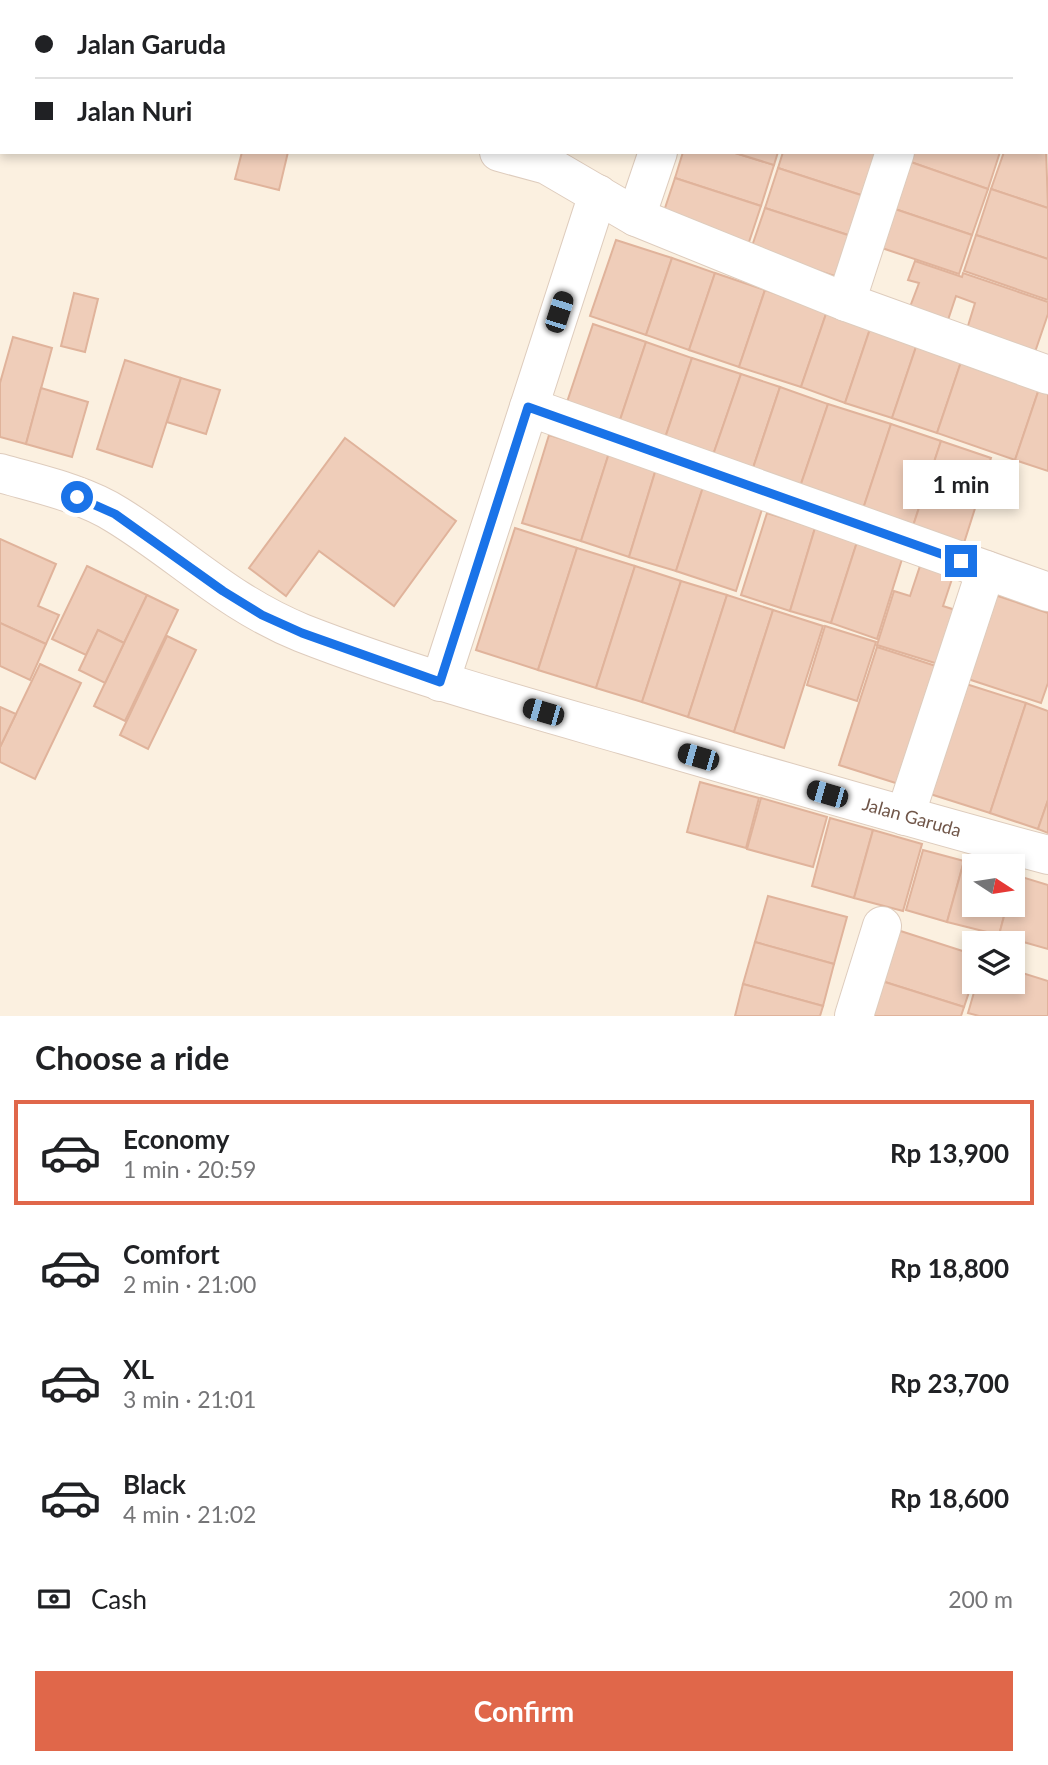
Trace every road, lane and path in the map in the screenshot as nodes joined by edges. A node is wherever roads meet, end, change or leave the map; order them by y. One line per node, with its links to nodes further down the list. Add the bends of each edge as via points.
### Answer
1 (506, 154): 4 (street, via 547,165)
2 (657, 154): 5 (street)
3 (894, 154): 6 (street)
4 (598, 194): 5 (street); 8 (street)
5 (636, 217): 6 (street)
6 (846, 302): 7 (street)
7 (1045, 363)
8 (528, 407): 10 (street); 12 (street)
9 (0, 473): 12 (street, Jalan Garuda, via 115,514 262,615)
10 (986, 570): 11 (street); 13 (street)
11 (1048, 592)
12 (440, 682): 13 (street, Jalan Garuda)
13 (905, 816): 14 (street, Jalan Garuda)
14 (1048, 855)
15 (882, 926): 16 (street)
16 (854, 1016)

